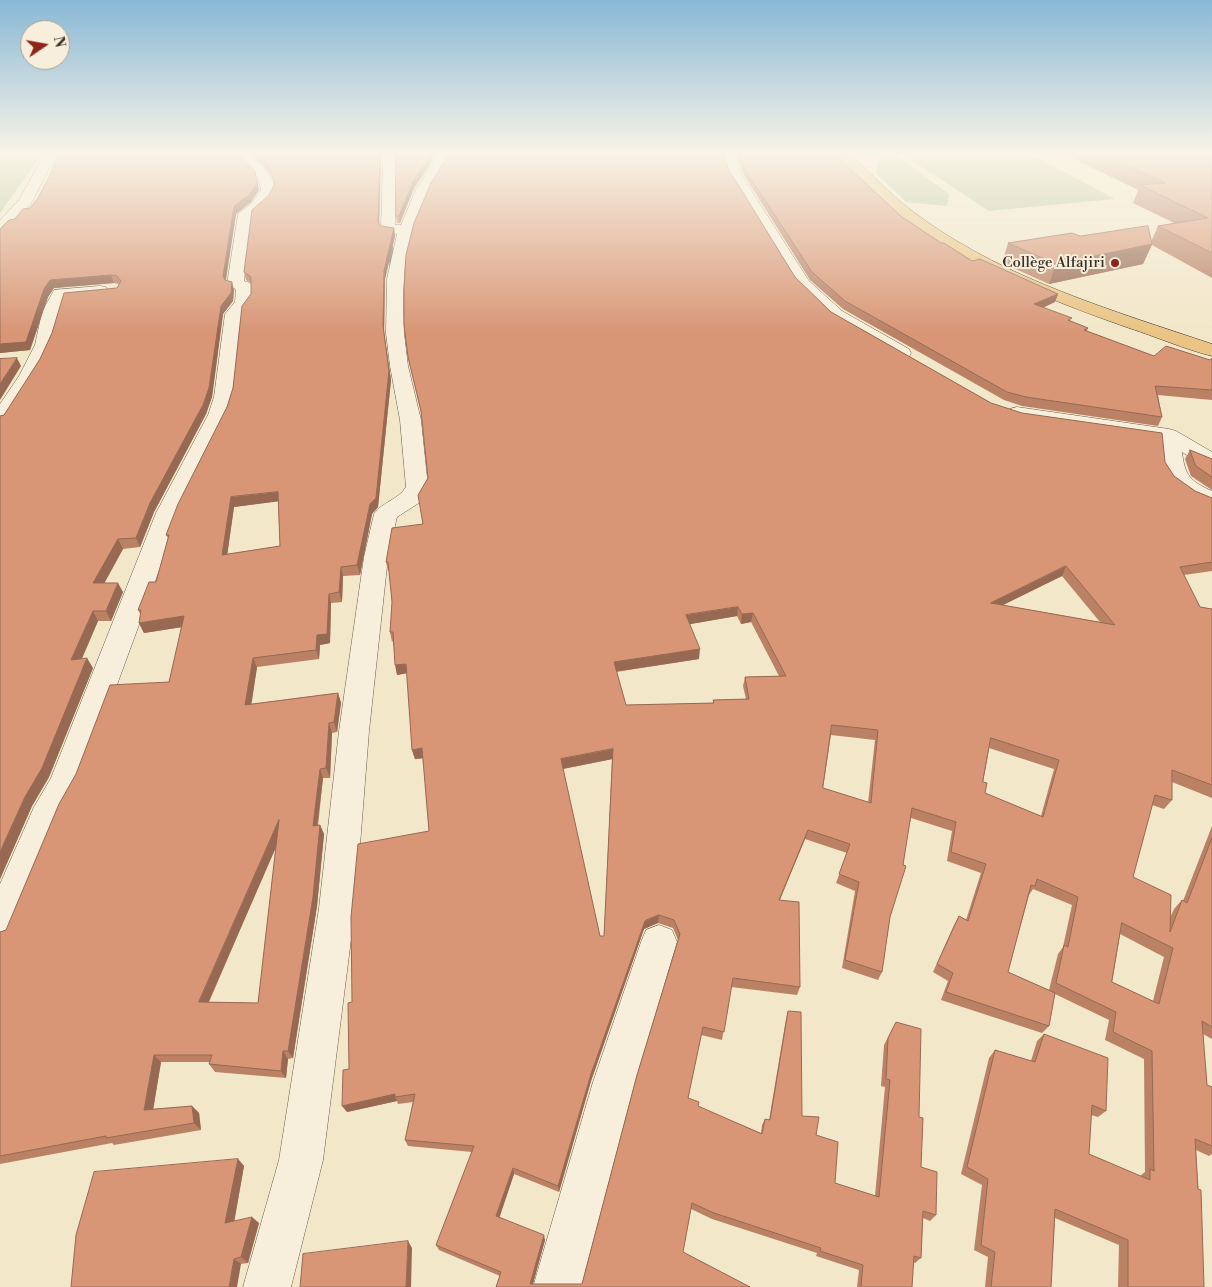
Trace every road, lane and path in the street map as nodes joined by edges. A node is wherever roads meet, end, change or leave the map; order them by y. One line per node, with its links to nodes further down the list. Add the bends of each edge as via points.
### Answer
1 (15, 213): 8 (street)
2 (247, 213): 21 (street, via 236,284 244,286 243,302 234,314 224,397 218,415 168,513 65,783 50,807)
3 (388, 213): 9 (street, via 388,229)
4 (413, 213): 9 (street)
5 (759, 213): 15 (street, via 803,284 836,315)
6 (906, 213): 11 (main road)
7 (921, 213): 10 (main road)
8 (0, 229)
9 (406, 230): 23 (street, via 398,258 396,340 409,411 417,487 411,498 386,514 376,557 354,731 337,908 301,1160)
10 (980, 247): 11 (main road); 13 (main road, via 1091,299)
11 (961, 250): 14 (main road, via 1073,302)
12 (114, 290): 17 (street, via 60,294 51,312 44,345 28,358 29,376)
13 (1212, 340)
14 (1212, 350)
15 (913, 359)
16 (1004, 408): 18 (street, via 1019,414)
17 (0, 418)
18 (1169, 435): 19 (street); 20 (street, via 1173,471 1190,490)
19 (1212, 461)
20 (1212, 500)
21 (0, 926)
22 (659, 942): 24 (street, via 614,1082)
23 (267, 1287)
24 (557, 1287)

